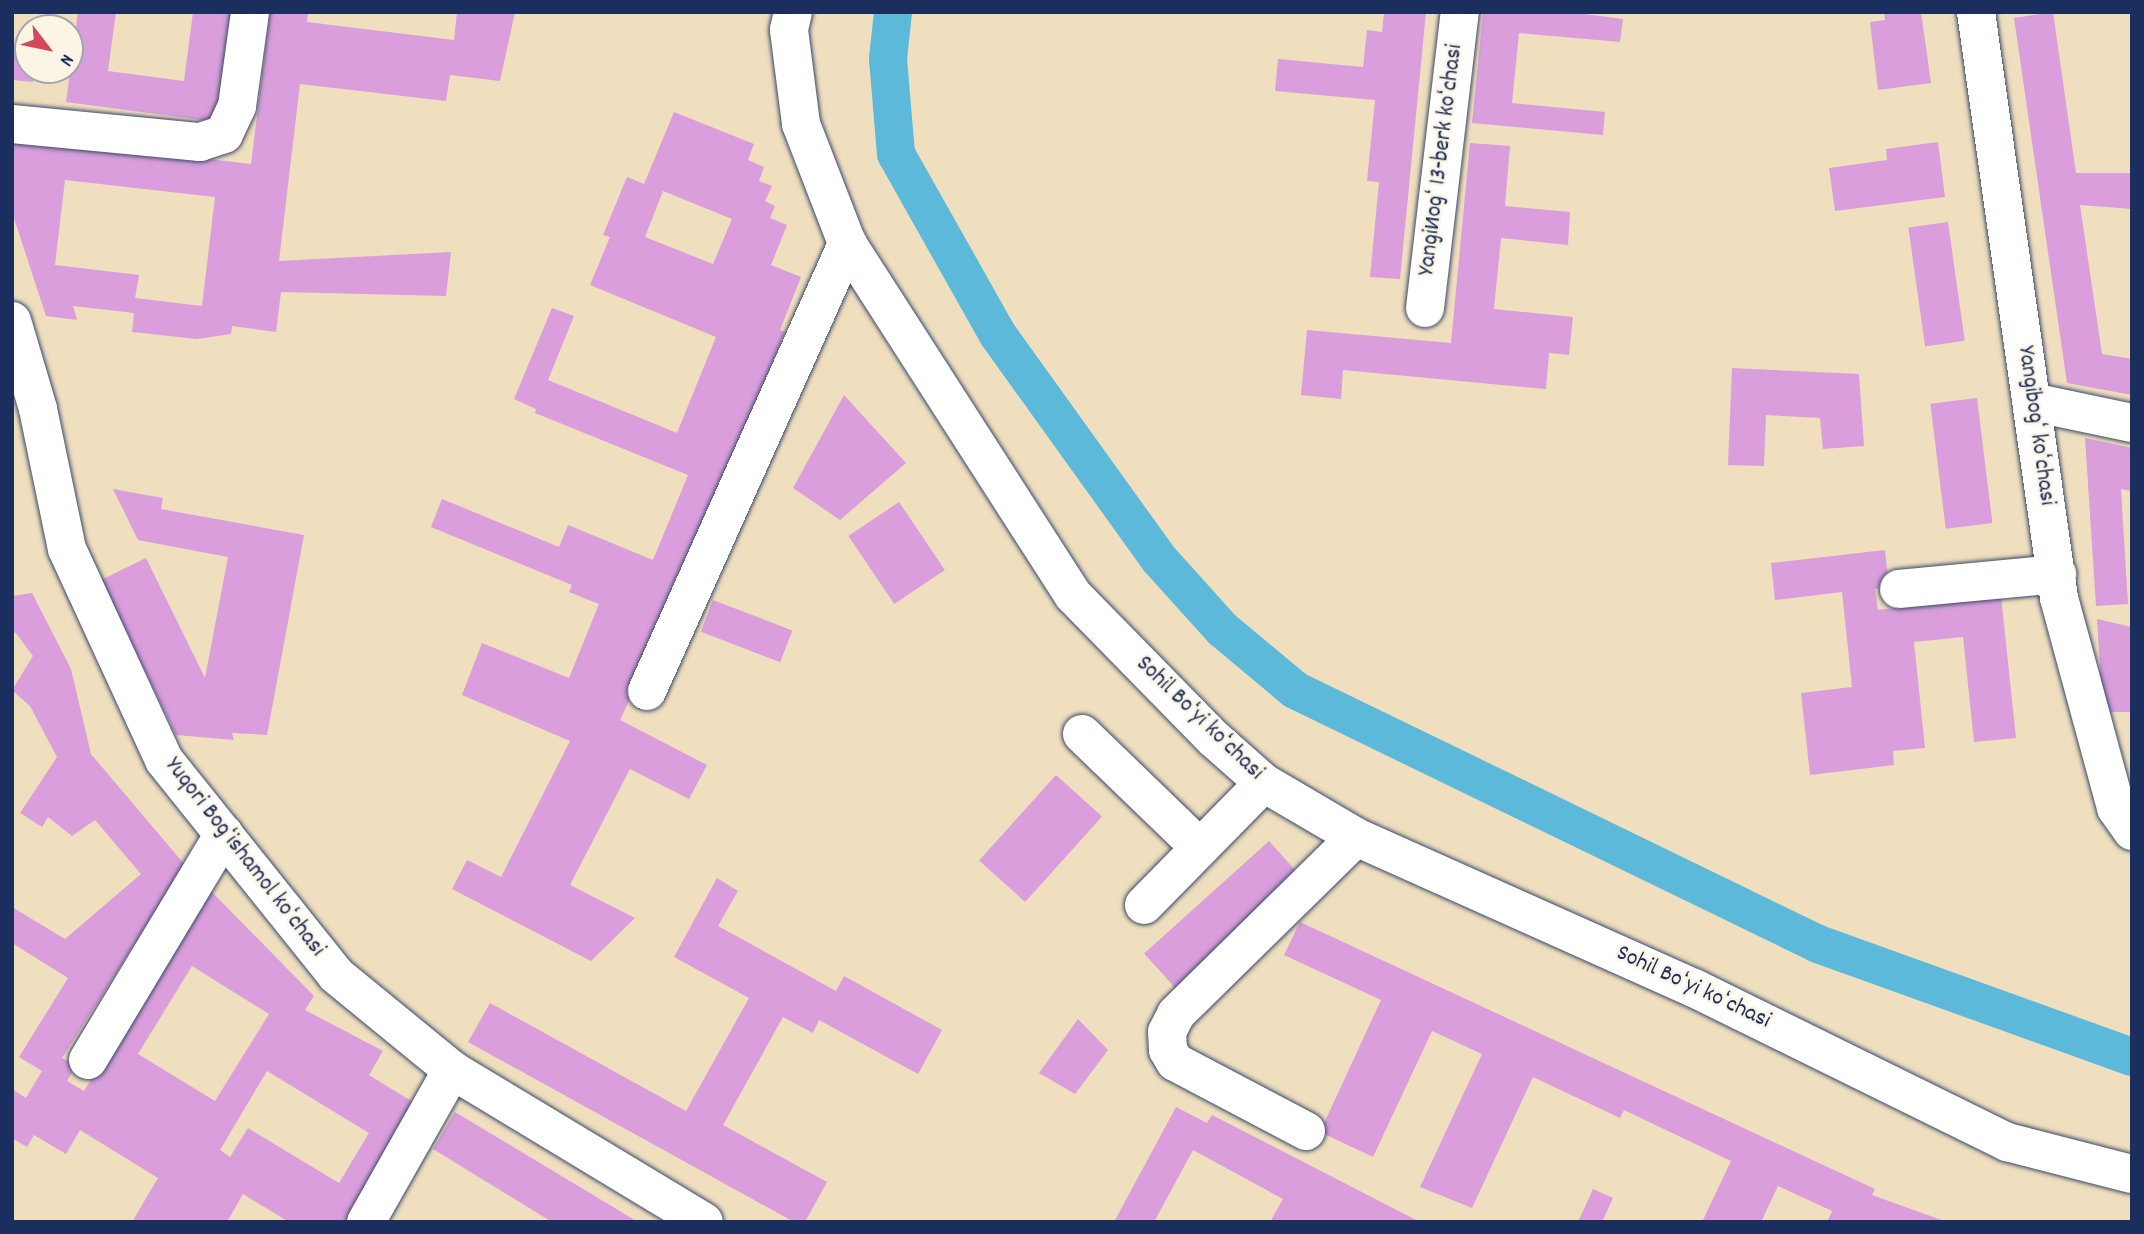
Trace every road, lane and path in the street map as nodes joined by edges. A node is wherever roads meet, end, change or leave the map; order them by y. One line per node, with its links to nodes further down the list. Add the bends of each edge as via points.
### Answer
1 (250, 12): 5 (street, via 237,106 224,134 200,142)
2 (793, 12): 6 (street, Sohil Boʻyi koʻchasi, via 789,30 801,124)
3 (1460, 12): 7 (street, Yangiиogʻ 13-berk koʻchasi)
4 (1976, 12): 9 (street, Yangibogʻ koʻchasi)
5 (12, 124)
6 (847, 243): 13 (street); 15 (street, Sohil Boʻyi koʻchasi, via 1073,595 1213,738)
7 (1425, 308)
8 (12, 321): 17 (street, Yuqori Bogʻishamol koʻchasi, via 38,409 67,549 164,760)
9 (2032, 402): 10 (street); 11 (street, Yangibogʻ koʻchasi)
10 (2132, 423)
11 (2057, 574): 12 (street); 16 (street, Yangibogʻ koʻchasi, via 2059,598 2116,807)
12 (1899, 589)
13 (647, 691)
14 (1082, 734): 19 (street)
15 (1264, 783): 18 (street, Sohil Boʻyi koʻchasi); 19 (street)
16 (2132, 831)
17 (224, 834): 21 (street); 22 (street, Yuqori Bogʻishamol koʻchasi, via 337,975)
18 (1356, 837): 23 (street, via 1176,1014 1167,1032 1168,1050 1175,1062); 24 (street, Sohil Boʻyi koʻchasi, via 1682,982 2007,1142)
19 (1200, 848): 20 (street)
20 (1144, 905)
21 (88, 1060)
22 (452, 1070): 25 (street); 26 (street, Yuqori Bogʻishamol koʻchasi)
23 (1306, 1131)
24 (2132, 1174)
25 (366, 1222)
26 (704, 1222)

